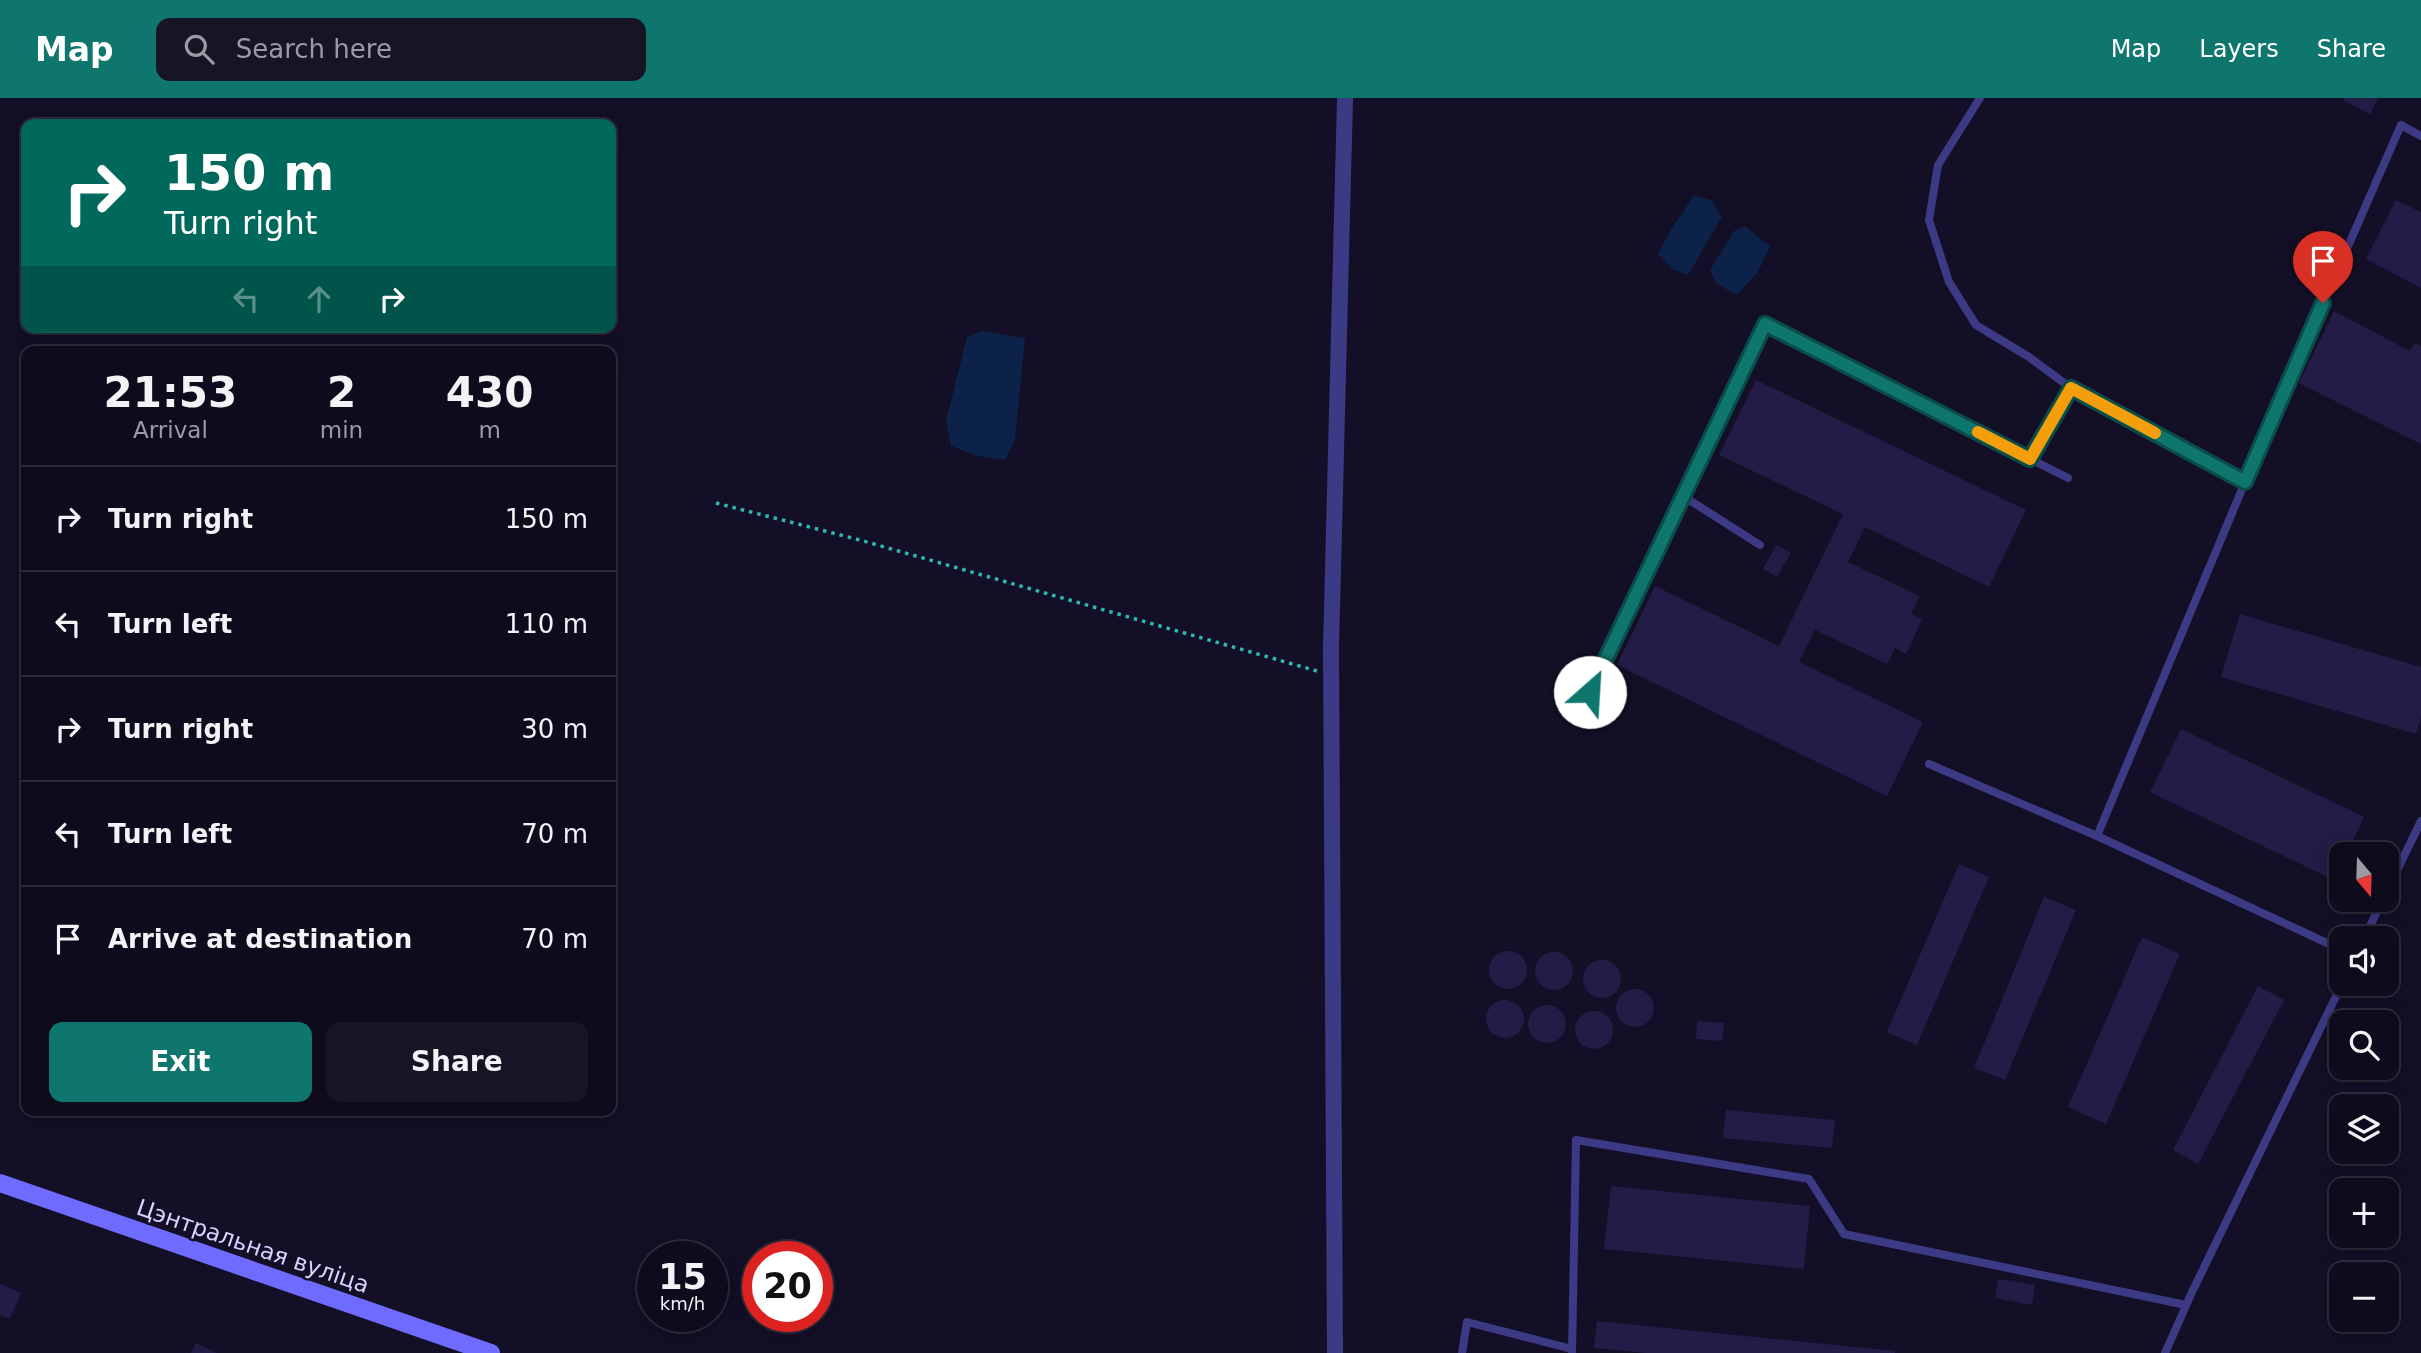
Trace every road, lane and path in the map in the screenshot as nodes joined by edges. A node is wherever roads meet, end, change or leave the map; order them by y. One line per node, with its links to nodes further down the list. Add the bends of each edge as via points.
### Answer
1 (1345, 98): 11 (street)
2 (1980, 98): 4 (lane, via 1938,165 1928,220 1949,282 1976,325)
3 (2421, 136): 7 (lane, via 2401,125)
4 (2071, 388): 5 (lane); 7 (lane)
5 (2030, 459): 6 (lane); 8 (lane, via 1765,324)
6 (2068, 478)
7 (2245, 482): 15 (lane)
8 (1683, 496): 10 (lane); 12 (lane)
9 (716, 503): 11 (path)
10 (1760, 545)
11 (1332, 675): 23 (street)
12 (1590, 692)
13 (1929, 764): 15 (lane)
14 (2421, 821): 16 (lane)
15 (2097, 836): 17 (lane)
16 (2399, 866)
17 (2329, 944)
18 (2336, 996): 20 (lane)
19 (0, 1183): 22 (street, Цэнтральная вуліца)
20 (2186, 1305): 21 (lane, via 1844,1234 1809,1179 1576,1140); 25 (lane)
21 (1572, 1351): 24 (lane, via 1467,1322)
22 (491, 1353)
23 (1335, 1353)
24 (1462, 1353)
25 (2165, 1353)

